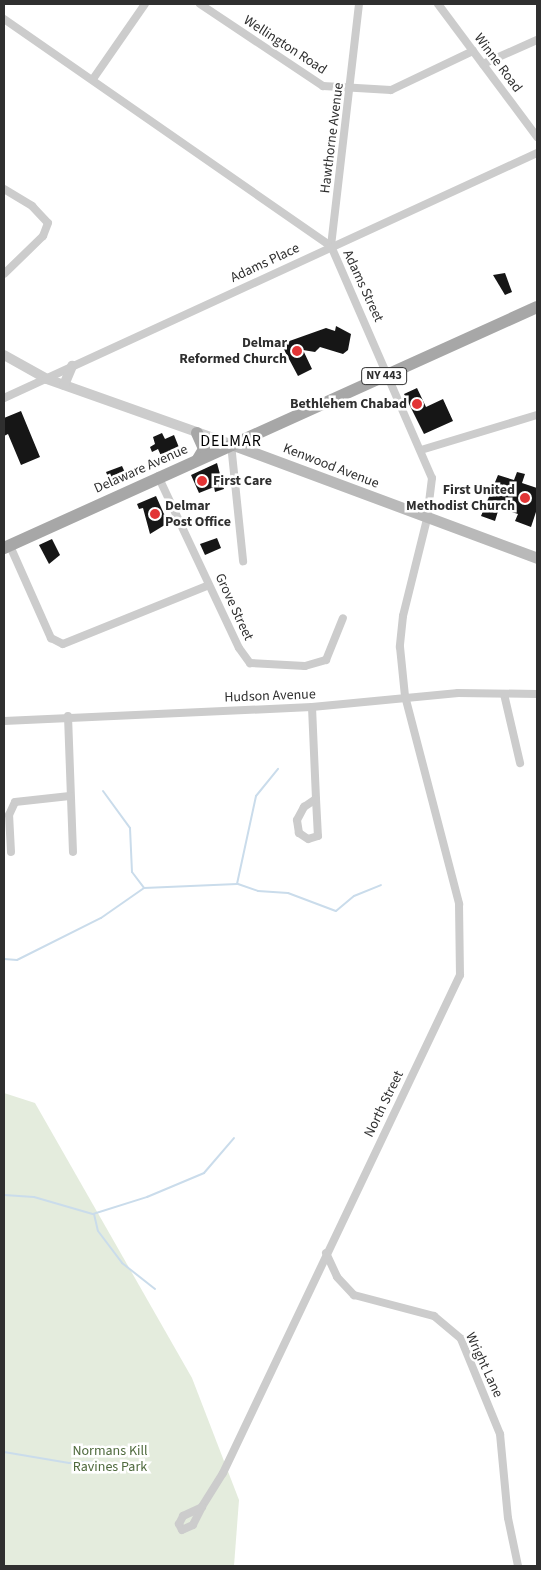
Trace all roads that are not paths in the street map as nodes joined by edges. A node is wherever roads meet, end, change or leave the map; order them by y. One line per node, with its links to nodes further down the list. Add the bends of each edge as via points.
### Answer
1 (145, 4): 9 (street)
2 (200, 4): 10 (street, Wellington Road, via 310,80)
3 (359, 4): 10 (street, Hawthorne Avenue)
4 (438, 4): 7 (street, Winne Road)
5 (4, 19): 9 (street, Adams Street)
6 (537, 40): 8 (street)
7 (473, 51): 8 (street, Winne Road); 10 (street, Wellington Road, via 391,90)
8 (483, 64): 11 (street, Winne Road)
9 (93, 79): 14 (street, Adams Street)
10 (350, 90): 14 (street, Hawthorne Avenue)
11 (537, 137)
12 (537, 153): 14 (street, Adams Place)
13 (4, 189): 15 (street, via 46,220 43,236)
14 (331, 246): 18 (street, Adams Place); 19 (street, Adams Street)
15 (4, 274)
16 (537, 307): 19 (main road, Delaware Avenue / NY 443)
17 (4, 356): 20 (street, Kenwood Avenue)
18 (72, 366): 20 (street, Adams Place); 21 (street)
19 (388, 374): 25 (main road, Delaware Avenue / NY 443); 26 (street, Adams Street)
20 (46, 379): 21 (street, Kenwood Avenue); 22 (street, Adams Place)
21 (64, 385): 24 (street, Kenwood Avenue)
22 (4, 398)
23 (537, 415): 26 (street)
24 (197, 433): 25 (street, Kenwood Avenue); 27 (main road, via 204,449)
25 (231, 444): 27 (main road, Delaware Avenue / NY 443); 29 (main road, Kenwood Avenue); 32 (street)
26 (421, 450): 29 (street, Adams Street, via 432,478)
27 (198, 459): 28 (main road, Delaware Avenue / NY 443)
28 (158, 476): 30 (main road, Delaware Avenue / NY 443); 33 (street, Grove Street)
29 (427, 519): 31 (main road, Kenwood Avenue); 35 (street, Adams Street, via 401,626)
30 (7, 547): 33 (street, via 52,638 63,644)
31 (537, 558)
32 (243, 561)
33 (209, 585): 34 (street, Grove Street, via 245,658 257,665 305,666 326,660)
34 (344, 618)
35 (404, 692): 36 (street, Hudson Avenue); 38 (street, Hudson Avenue); 46 (street, North Street, via 459,904 462,962 454,990)
36 (504, 694): 37 (street, Hudson Avenue); 41 (street)
37 (537, 694)
38 (312, 707): 39 (street, Hudson Avenue); 43 (street)
39 (68, 716): 40 (street, Hudson Avenue); 42 (street)
40 (4, 721)
41 (520, 763)
42 (70, 796): 44 (street, via 15,802 9,815); 45 (street)
43 (316, 799): 43 (street, via 304,807 297,820 299,833 308,839 318,836)
44 (11, 852)
45 (73, 852)
46 (326, 1253): 47 (street, North Street, via 223,1473); 48 (street, Wright Lane, via 337,1277 354,1295 429,1314 450,1325 462,1339 500,1434 508,1518)
47 (202, 1507)
48 (518, 1566)

